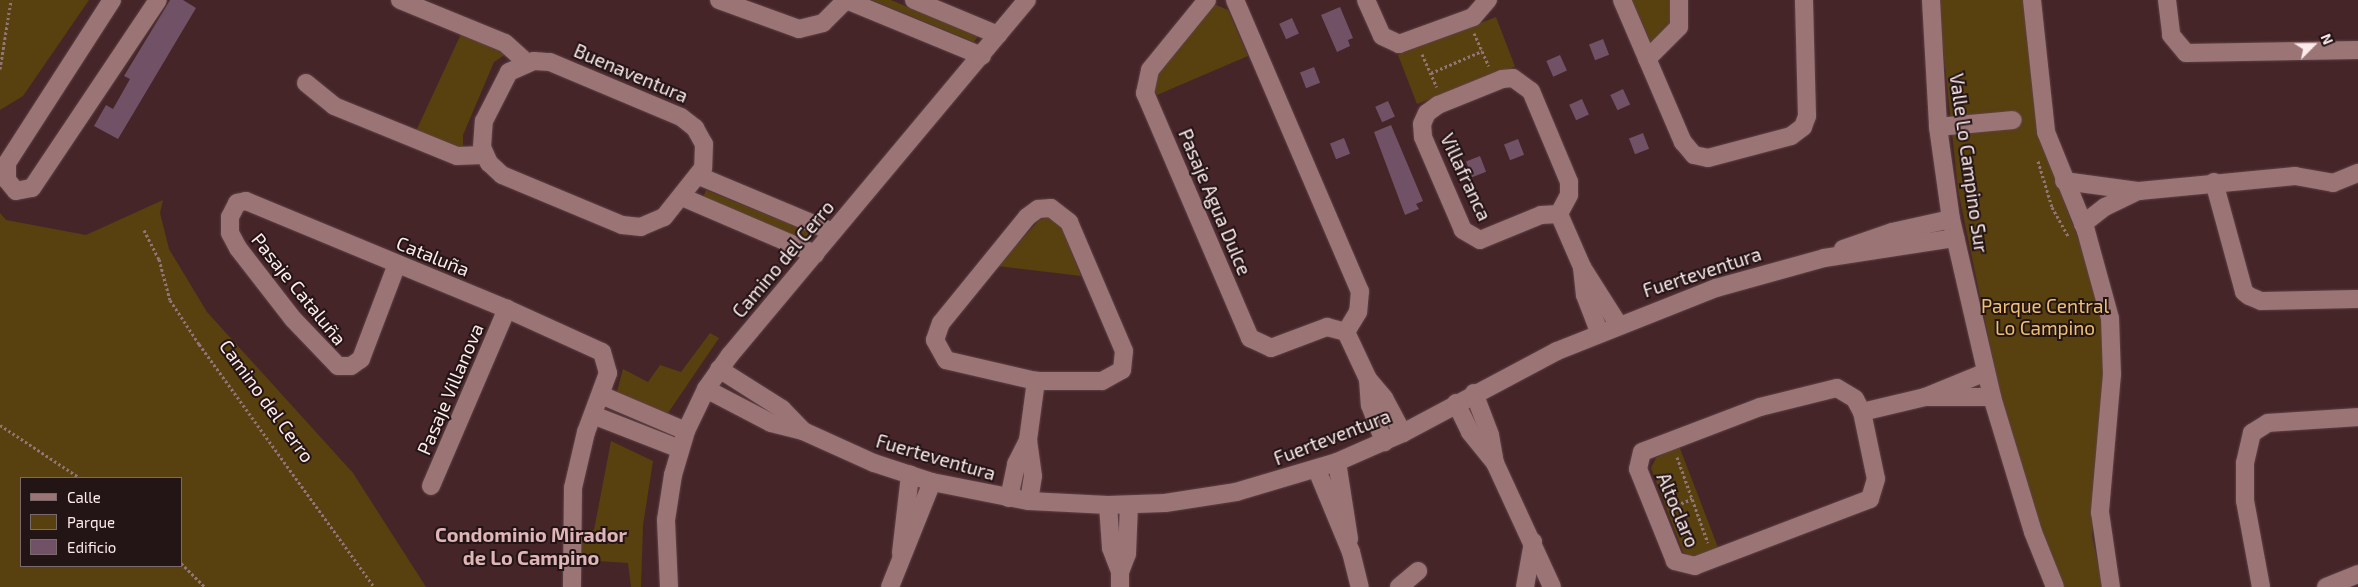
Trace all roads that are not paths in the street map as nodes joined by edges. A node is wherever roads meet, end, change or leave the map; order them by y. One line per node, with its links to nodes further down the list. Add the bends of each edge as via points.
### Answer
1 (112, 0): 2 (street, via 7,163 7,180 16,191 32,188)
2 (158, 0)
3 (400, 0): 22 (street, via 505,43)
4 (719, 0): 5 (street, via 799,30 823,23)
5 (846, 0): 20 (street)
6 (914, 0): 18 (street)
7 (1027, 0): 18 (street, Camino del Cerro)
8 (1207, 0): 46 (street, Pasaje Agua Dulce, via 1150,70 1144,83 1145,94 1250,338 1271,348 1327,328)
9 (1235, 0): 46 (street, via 1360,291 1358,312)
10 (1366, 0): 11 (street, via 1386,40 1400,44 1468,19 1482,11)
11 (1488, 0)
12 (1622, 0): 21 (street)
13 (1678, 0): 21 (street, via 1679,27)
14 (1804, 0): 21 (street, via 1807,116 1803,128 1791,136 1715,157 1694,155 1683,142)
15 (1931, 0): 25 (street, Valle Lo Campino Sur)
16 (2032, 0): 29 (street, via 2046,132)
17 (2167, 0): 19 (street, via 2172,34 2186,53)
18 (998, 35): 20 (street, Camino del Cerro)
19 (2358, 50)
20 (982, 56): 37 (street, Camino del Cerro)
21 (1647, 59)
22 (526, 62): 26 (street, via 503,80 484,121 481,138); 28 (street, Buenaventura, via 550,62 688,121 704,144 705,160)
23 (306, 83): 26 (street, via 334,106 439,149 464,158)
24 (2013, 120): 25 (street)
25 (1938, 127): 35 (street, Valle Lo Campino Sur)
26 (484, 155): 32 (street, Buenaventura, via 502,175 632,227 658,222)
27 (2358, 173): 30 (street, via 2333,183 2295,176)
28 (699, 176): 32 (street, Buenaventura); 37 (street)
29 (2064, 181): 31 (street); 36 (street)
30 (2214, 182): 31 (street); 43 (street, via 2243,287 2249,296 2261,301)
31 (2139, 191): 36 (street, via 2105,207)
32 (682, 198): 39 (street)
33 (240, 201): 41 (street, Cataluña); 41 (street, Pasaje Cataluña, via 230,217 232,239 292,319 338,366 351,366 361,359)
34 (1558, 214): 34 (street, Villafranca, via 1541,216 1486,240 1468,235 1422,131 1427,113 1495,82 1514,78 1531,91 1569,182 1568,195); 42 (street)
35 (1951, 218): 38 (street, Valle Lo Campino Sur); 40 (street, Fuerteventura, via 1892,232)
36 (2083, 224): 91 (street, via 2110,318 2112,374 2100,512)
37 (833, 232): 39 (street, Camino del Cerro)
38 (1956, 238): 40 (street, Fuerteventura); 49 (street, Valle Lo Campino Sur)
39 (816, 254): 48 (street, Camino del Cerro)
40 (1824, 258): 45 (street, Fuerteventura, via 1716,288)
41 (397, 264): 44 (street, Cataluña)
42 (1582, 267): 45 (street); 47 (street, via 1585,295)
43 (2358, 299)
44 (507, 308): 54 (street, Cataluña, via 592,344 606,358 608,373); 72 (street, Pasaje Villanova)
45 (1618, 324): 47 (street, Fuerteventura)
46 (1346, 332): 50 (street)
47 (1599, 332): 53 (street, Fuerteventura)
48 (719, 369): 52 (street, Camino del Cerro); 62 (street, Fuerteventura, via 782,410)
49 (1986, 372): 55 (street); 56 (street, Valle Lo Campino Sur)
50 (1368, 379): 63 (street, via 1384,398); 65 (street, via 1372,413)
51 (1036, 381): 51 (street, via 1110,380 1122,370 1125,358 1069,222 1051,208 1038,209 1027,217 941,324 935,340 942,356 952,362); 64 (street)
52 (706, 389): 61 (street, Camino del Cerro); 62 (street, Fuerteventura, via 771,423)
53 (1474, 393): 57 (street, Fuerteventura); 68 (street, via 1490,435)
54 (601, 395): 59 (street); 61 (street)
55 (1925, 397): 56 (street); 58 (street)
56 (1992, 397): 90 (street, Valle Lo Campino Sur, via 2033,532)
57 (1456, 403): 63 (street, Fuerteventura); 68 (street, via 1470,432)
58 (1862, 412): 58 (street, Altoclaro, via 1876,479 1870,498 1690,567 1675,562 1638,469 1642,452 1760,407 1829,387 1850,394)
59 (593, 414): 66 (street); 83 (street, via 573,488)
60 (2358, 417): 92 (street, via 2268,422 2252,433 2245,463 2245,502)
61 (686, 431): 66 (street, Camino del Cerro)
62 (803, 431): 70 (street, Fuerteventura)
63 (1403, 433): 65 (street, Fuerteventura)
64 (1028, 440): 73 (street, via 1016,464); 74 (street, via 1033,476)
65 (1384, 442): 67 (street, Fuerteventura)
66 (680, 449): 84 (street, Camino del Cerro, via 666,520)
67 (1337, 462): 69 (street, Fuerteventura); 78 (street, via 1346,503)
68 (1496, 463): 77 (street)
69 (1317, 470): 76 (street, Fuerteventura, via 1236,492); 78 (street)
70 (910, 475): 71 (street, Fuerteventura); 79 (street)
71 (932, 482): 73 (street, Fuerteventura); 79 (street, via 921,517)
72 (431, 486)
73 (1009, 498): 74 (street, Fuerteventura)
74 (1029, 501): 75 (street, Fuerteventura)
75 (1108, 505): 76 (street, Fuerteventura); 82 (street, via 1111,548)
76 (1129, 505): 82 (street, via 1127,554)
77 (1533, 542): 88 (street); 89 (street)
78 (1350, 552): 86 (street)
79 (900, 553): 85 (street)
80 (1418, 571): 87 (street)
81 (2358, 574): 93 (street)
82 (1120, 579)
83 (572, 587)
84 (669, 587)
85 (890, 587)
86 (1360, 587)
87 (1400, 587)
88 (1525, 587)
89 (1552, 587)
90 (2055, 587)
91 (2111, 587)
92 (2261, 587)
93 (2326, 587)

